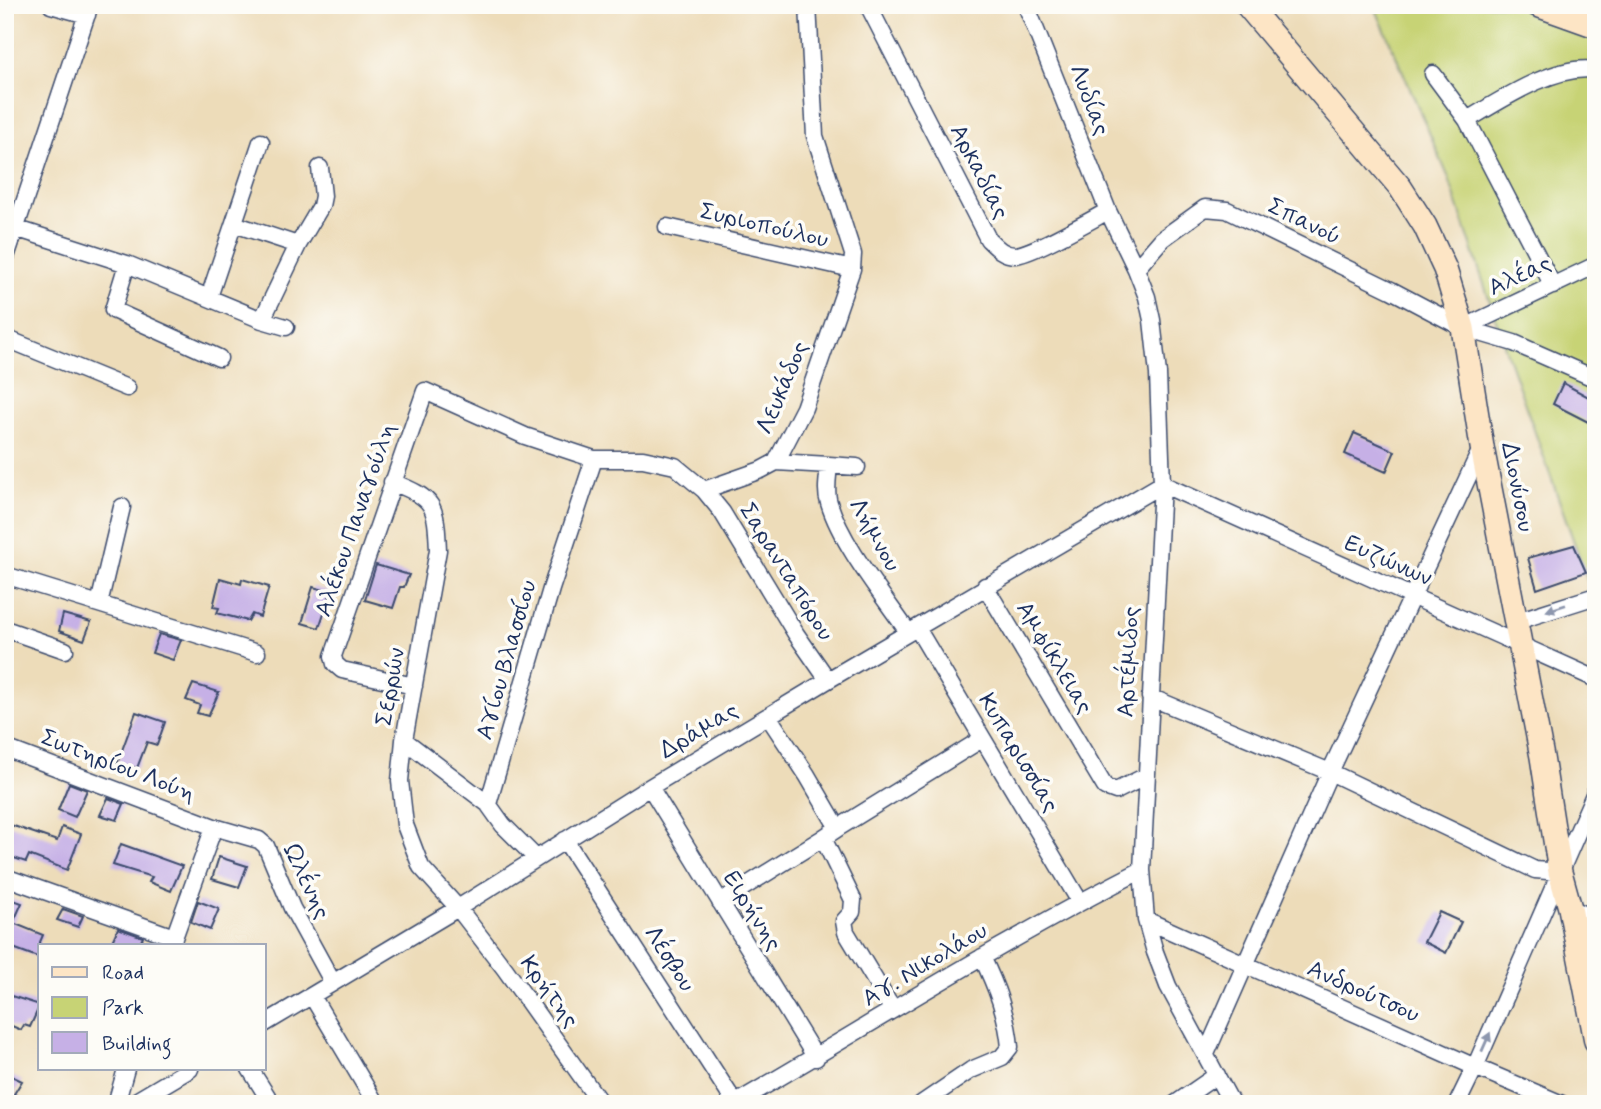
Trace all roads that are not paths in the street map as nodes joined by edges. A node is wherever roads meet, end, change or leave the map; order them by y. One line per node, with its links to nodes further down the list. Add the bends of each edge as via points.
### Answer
1 (51, 5): 7 (street)
2 (808, 5): 22 (street, Λευκάδος, via 815,136 853,254)
3 (868, 5): 14 (street, Αρκαδίας, via 996,248 1023,254)
4 (1026, 5): 14 (street, Λυδίας)
5 (1247, 5): 28 (main road, Διονύσου, via 1415,208 1440,255)
6 (1537, 5): 8 (main road)
7 (89, 10): 15 (street)
8 (1596, 26)
9 (1596, 69): 11 (street, via 1568,71 1544,80)
10 (1433, 74): 11 (street)
11 (1467, 120): 24 (street)
12 (261, 142): 16 (street)
13 (320, 169): 18 (street, via 321,206)
14 (1108, 211): 23 (street, Αρτέμιδος)
15 (10, 224): 19 (street); 20 (street)
16 (234, 224): 18 (street); 25 (street)
17 (667, 227): 22 (street, Συριοπούλου)
18 (298, 245): 26 (street)
19 (5, 260)
20 (127, 264): 25 (street); 30 (street, via 113,310)
21 (1596, 265): 24 (street, Αλέας)
22 (852, 269): 35 (street, Λευκάδος, via 804,408)
23 (1136, 269): 28 (street, Σπανού, via 1162,239 1205,208 1227,210); 39 (street, Αρτέμιδος, via 1152,320)
24 (1553, 286): 28 (street, Αλέας)
25 (209, 297): 26 (street)
26 (262, 320): 27 (street)
27 (286, 327)
28 (1463, 328): 31 (street, Σπανού, via 1514,343); 33 (main road, Διονύσου)
29 (5, 338): 32 (street)
30 (219, 358)
31 (1596, 379)
32 (127, 387)
33 (1482, 447): 45 (street); 47 (main road, Διονύσου)
34 (594, 459): 38 (street, Αλέκου Παναγούλη, via 525,436 425,391); 40 (street, via 643,459 675,466); 65 (street, Αγίου Βλασσίου)
35 (776, 462): 36 (street); 40 (street, Λευκάδος)
36 (829, 465): 37 (street); 49 (street, Λήμνου, via 829,502 839,524 865,569)
37 (857, 467)
38 (393, 482): 55 (street, Σερρών, via 422,494 432,505 437,522 438,550); 55 (street, Αλέκου Παναγούλη, via 333,656 342,670)
39 (1162, 484): 43 (street, Δράμας); 45 (street, Ευζώνων); 56 (street, Αρτέμιδος)
40 (704, 490): 54 (street, Σαρανταπόρου)
41 (122, 508): 46 (street)
42 (5, 575): 46 (street)
43 (985, 586): 49 (street, Δράμας); 62 (street, Αμφίκλειας, via 1105,787 1116,791)
44 (1596, 596): 47 (street, one-way to 47)
45 (1412, 597): 50 (street, Ευζώνων); 61 (street)
46 (99, 604): 52 (street)
47 (1517, 621): 50 (main road, Διονύσου)
48 (5, 629): 51 (street)
49 (912, 630): 54 (street, Δράμας); 58 (street, Κυπαρισσίας)
50 (1522, 646): 53 (street, Ευζώνων); 72 (main road, Διονύσου)
51 (65, 650)
52 (257, 653)
53 (1596, 679)
54 (828, 680): 57 (street, Δράμας)
55 (414, 686): 59 (street, Σερρών)
56 (1150, 697): 61 (street); 62 (street, Αρτέμιδος)
57 (768, 716): 63 (street, Δράμας); 67 (street)
58 (982, 739): 67 (street); 75 (street, Κυπαρισσίας)
59 (404, 740): 65 (street); 76 (street, Σερρών, via 400,781 408,835 421,867)
60 (5, 748): 66 (street, Σωτηρίου Λούη)
61 (1330, 772): 72 (street, via 1535,870); 82 (street)
62 (1146, 776): 71 (street, Αρτέμιδος)
63 (650, 787): 69 (street, Δράμας); 74 (street, Ειρήνης)
64 (1596, 790): 72 (street)
65 (488, 804): 70 (street)
66 (214, 827): 80 (street); 83 (street, Ωλένης, via 266,846 292,908)
67 (838, 828): 68 (street)
68 (823, 838): 74 (street); 85 (street, via 853,900 852,912 844,921 846,932)
69 (565, 840): 70 (street, Δράμας); 96 (street, Λέσβου)
70 (536, 859): 76 (street, Δράμας)
71 (1142, 870): 75 (street, Αγ. Νικολάου); 79 (street, Αρτέμιδος)
72 (1560, 872): 77 (main road, Διονύσου); 90 (street, one-way to 72)
73 (5, 877): 80 (street)
74 (720, 902): 89 (street, Ειρήνης)
75 (1080, 902): 81 (street, Αγ. Νικολάου)
76 (458, 908): 83 (street, Δράμας); 101 (street, Κρήτης)
77 (1570, 908): 78 (street); 87 (main road, Διονύσου)
78 (1596, 919)
79 (1146, 920): 82 (street, Ανδρούτσου); 88 (street, Αρτέμιδος, via 1168,986)
80 (172, 942)
81 (982, 957): 85 (street, Αγ. Νικολάου); 102 (street, via 998,989 1010,1047)
82 (1246, 965): 88 (street); 90 (street, Ανδρούτσου)
83 (333, 983): 84 (street, Δράμας)
84 (312, 996): 86 (street, Δράμας); 100 (street)
85 (893, 1010): 89 (street, Αγ. Νικολάου)
86 (266, 1023)
87 (1596, 1041)
88 (1206, 1054): 94 (street, Αρτέμιδος)
89 (816, 1058): 96 (street, Αγ. Νικολάου)
90 (1475, 1067): 105 (street); 106 (street, Ανδρούτσου)
91 (126, 1070): 97 (street)
92 (189, 1070): 95 (street)
93 (251, 1070): 99 (street)
94 (1217, 1075): 103 (street); 104 (street, Αρτέμιδος)
95 (151, 1099): 98 (street)
96 (735, 1103)
97 (116, 1104)
98 (131, 1104)
99 (272, 1104)
100 (376, 1104)
101 (601, 1104)
102 (921, 1104)
103 (1175, 1104)
104 (1232, 1104)
105 (1457, 1104)
106 (1562, 1104)

